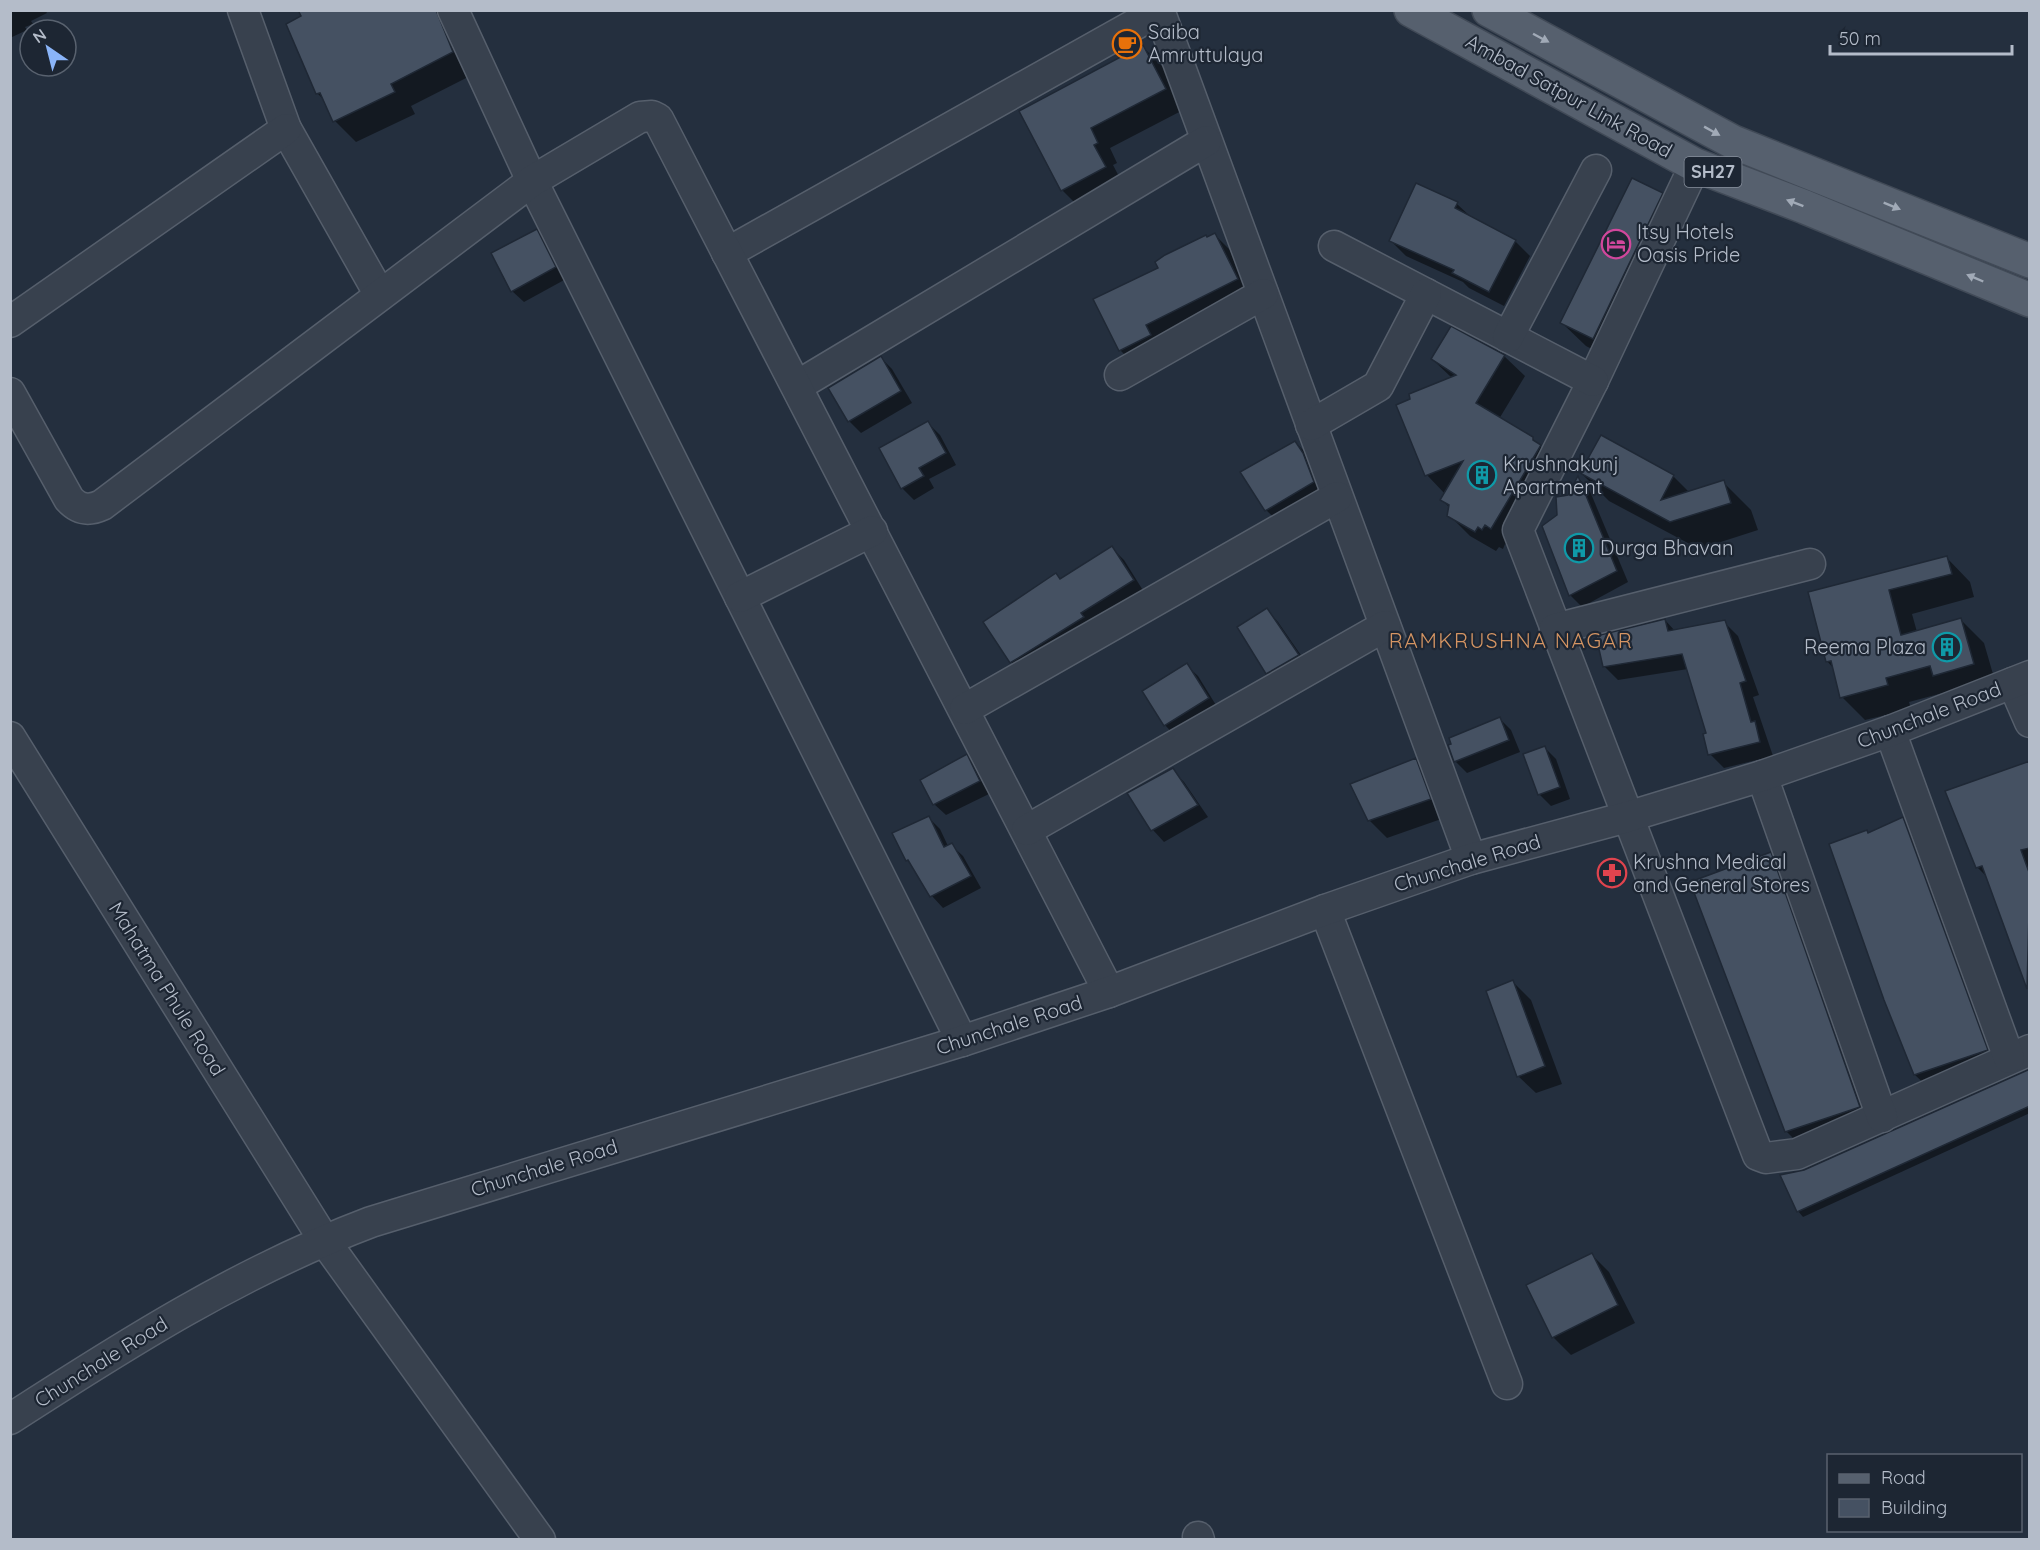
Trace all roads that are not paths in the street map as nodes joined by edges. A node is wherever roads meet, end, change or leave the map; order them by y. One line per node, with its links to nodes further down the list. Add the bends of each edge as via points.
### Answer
1 (243, 10): 6 (street)
2 (453, 10): 10 (street)
3 (1411, 10): 8 (main road, Ambad Satpur Link Road / SH27)
4 (1489, 10): 13 (main road, Ambad Satpur Link Road, one-way to 13, via 1732,142)
5 (1159, 11): 7 (street); 12 (street)
6 (286, 129): 16 (street); 18 (street)
7 (1206, 141): 14 (street); 22 (street)
8 (1695, 165): 17 (main road, Ambad Satpur Link Road / SH27, one-way to 8); 21 (street)
9 (1596, 170): 19 (street)
10 (532, 180): 12 (street, via 640,117 652,116 658,119); 16 (street); 28 (street)
11 (1334, 246): 15 (street)
12 (727, 253): 22 (street)
13 (2030, 261)
14 (1263, 294): 20 (street); 24 (street)
15 (1426, 294): 19 (street); 24 (street, via 1378,386)
16 (380, 295): 23 (street, via 92,509 74,505 69,499)
17 (2030, 300)
18 (10, 322)
19 (1508, 337): 21 (street)
20 (1120, 375)
21 (1593, 381): 30 (street, via 1518,530)
22 (797, 386): 26 (street)
23 (10, 393)
24 (1311, 425): 25 (street)
25 (1337, 497): 29 (street); 32 (street)
26 (872, 531): 28 (street); 32 (street)
27 (1810, 564): 30 (street)
28 (740, 597): 42 (street)
29 (1385, 626): 38 (street); 39 (street)
30 (1555, 629): 37 (street)
31 (2021, 680): 33 (street); 34 (street, Chunchale Road)
32 (965, 709): 38 (street)
33 (2030, 722)
34 (1890, 731): 36 (street, Chunchale Road); 43 (street)
35 (10, 737): 45 (street, Mahatma Phule Road)
36 (1762, 776): 37 (street, Chunchale Road); 44 (street)
37 (1627, 817): 39 (street, Chunchale Road); 44 (street, via 1758,1155 1766,1158 1797,1154)
38 (1027, 830): 41 (street)
39 (1471, 859): 40 (street, Chunchale Road)
40 (1325, 910): 41 (street, Chunchale Road); 46 (street)
41 (1109, 992): 42 (street, Chunchale Road)
42 (962, 1041): 45 (street, Chunchale Road, via 410,1209)
43 (2019, 1054): 44 (street)
44 (1882, 1117)
45 (324, 1240): 47 (street, Chunchale Road, via 199,1301); 48 (street, Mahatma Phule Road)
46 (1507, 1384)
47 (10, 1419)
48 (540, 1539)

